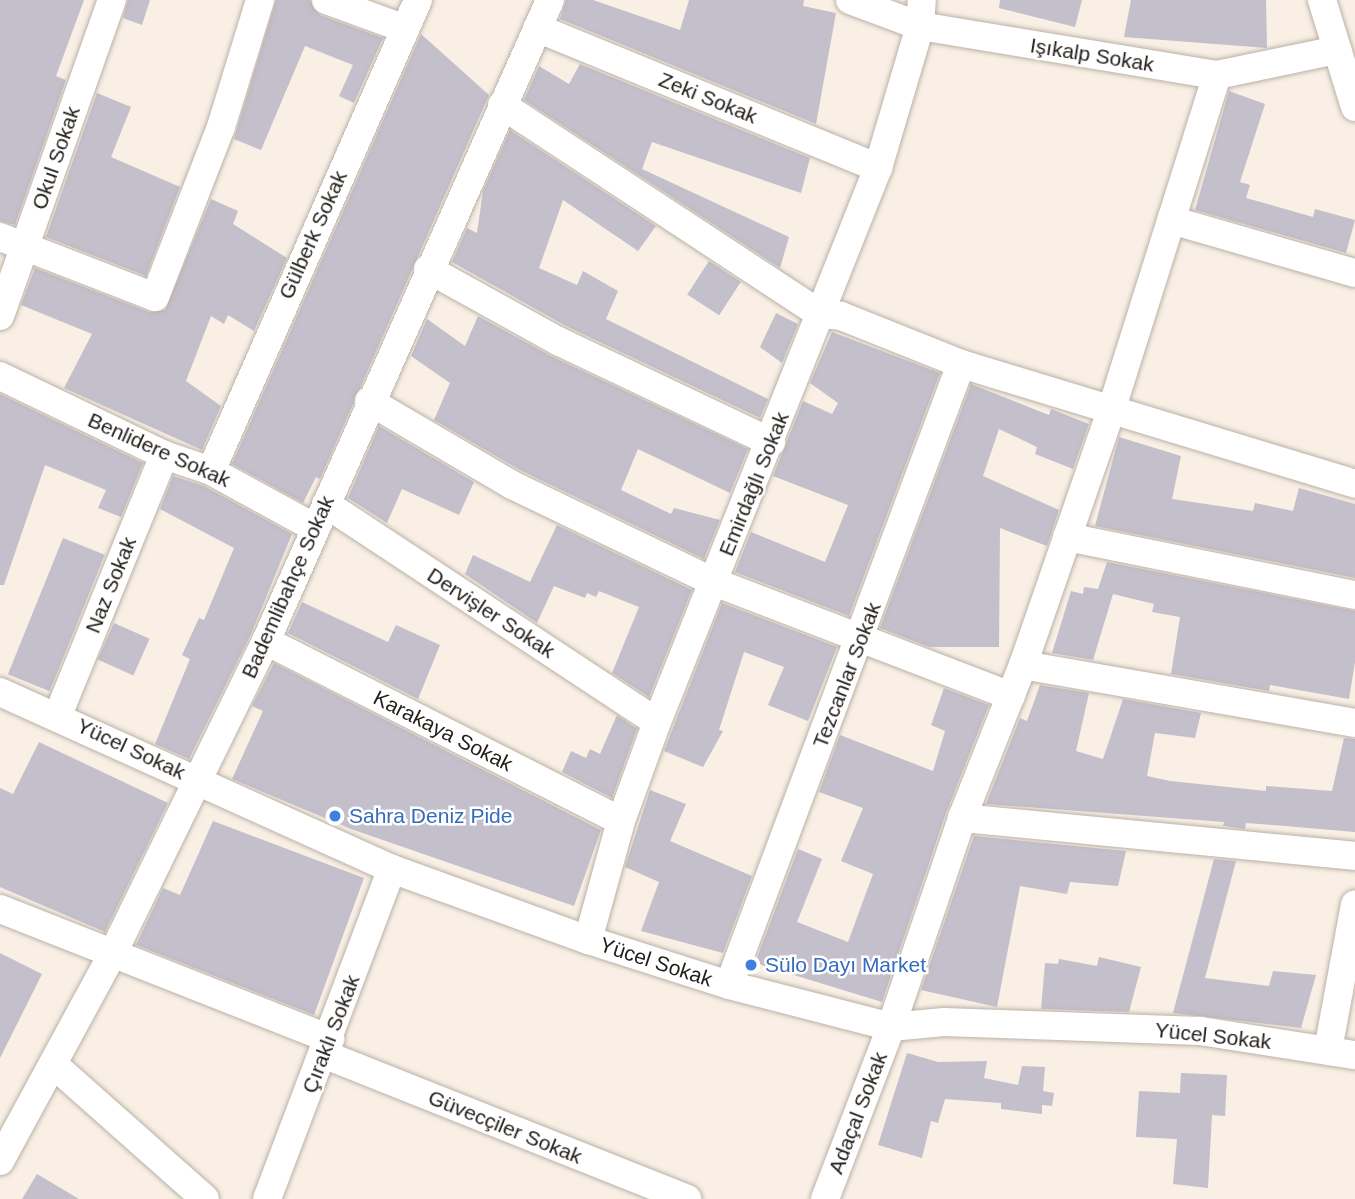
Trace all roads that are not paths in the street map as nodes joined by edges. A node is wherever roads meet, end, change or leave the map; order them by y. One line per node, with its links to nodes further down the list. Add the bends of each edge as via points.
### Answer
1 (112, 0): 17 (street, Okul Sokak)
2 (260, 0): 17 (street, via 221,127 155,297)
3 (326, 0): 9 (street)
4 (418, 0): 9 (street, Gülberk Sokak)
5 (550, 0): 10 (street, Bademlibahçe Sokak)
6 (850, 0): 8 (street, Işıkalp Sokak)
7 (1322, 0): 11 (street)
8 (921, 13): 12 (street, Işıkalp Sokak); 15 (street, Emirdağlı Sokak)
9 (404, 28): 28 (street, Gülberk Sokak)
10 (537, 28): 13 (street, Bademlibahçe Sokak); 15 (street, Zeki Sokak)
11 (1337, 50): 12 (street, Işıkalp Sokak); 14 (street)
12 (1217, 75): 16 (street, Adaçal Sokak)
13 (502, 105): 18 (street, Bademlibahçe Sokak); 20 (street)
14 (1355, 107)
15 (878, 168): 20 (street, Emirdağlı Sokak)
16 (1171, 220): 19 (street); 25 (street, Adaçal Sokak)
17 (13, 241): 21 (street, Okul Sokak)
18 (428, 269): 24 (street, Bademlibahçe Sokak); 26 (street, via 558,341)
19 (1355, 273)
20 (820, 314): 22 (street, via 841,316); 26 (street, Emirdağlı Sokak)
21 (0, 316)
22 (961, 364): 25 (street); 34 (street, Tezcanlar Sokak)
23 (0, 376): 27 (street, Benlidere Sokak)
24 (369, 401): 30 (street, Bademlibahçe Sokak); 32 (street, via 512,485)
25 (1111, 411): 29 (street); 31 (street, Adaçal Sokak)
26 (771, 442): 32 (street, Emirdağlı Sokak)
27 (164, 455): 28 (street, Benlidere Sokak); 39 (street, Naz Sokak)
28 (211, 471): 30 (street, Benlidere Sokak)
29 (1355, 484)
30 (321, 516): 35 (street, Bademlibahçe Sokak); 40 (street, Dervişler Sokak)
31 (1067, 537): 33 (street); 36 (street, Adaçal Sokak)
32 (714, 582): 34 (street); 40 (street, Emirdağlı Sokak)
33 (1355, 595)
34 (861, 640): 38 (street); 51 (street, Tezcanlar Sokak)
35 (266, 641): 42 (street, Bademlibahçe Sokak); 44 (street, Karakaya Sokak)
36 (1023, 665): 38 (street, Adaçal Sokak); 41 (street)
37 (0, 692): 39 (street, Yücel Sokak)
38 (1010, 696): 43 (street, Adaçal Sokak)
39 (58, 715): 42 (street, Yücel Sokak)
40 (657, 722): 44 (street, Emirdağlı Sokak)
41 (1355, 723)
42 (197, 779): 46 (street, Yücel Sokak); 50 (street, Bademlibahçe Sokak)
43 (962, 818): 45 (street); 52 (street, Adaçal Sokak)
44 (621, 821): 49 (street, Emirdağlı Sokak)
45 (1355, 856)
46 (393, 869): 49 (street, Yücel Sokak); 53 (street, Çıraklı Sokak)
47 (1355, 904): 54 (street)
48 (0, 909): 50 (street, Güvecçiler Sokak)
49 (588, 940): 51 (street, Yücel Sokak)
50 (112, 955): 53 (street, Güvecçiler Sokak); 55 (street, Bademlibahçe Sokak)
51 (729, 985): 52 (street, Yücel Sokak)
52 (891, 1027): 54 (street, Yücel Sokak, via 944,1022 1201,1031); 60 (street, Adaçal Sokak)
53 (326, 1046): 58 (street, Çıraklı Sokak); 59 (street, Güvecçiler Sokak)
54 (1342, 1053)
55 (53, 1064): 56 (street, Bademlibahçe Sokak); 57 (street)
56 (0, 1161)
57 (205, 1199)
58 (267, 1199)
59 (687, 1199)
60 (825, 1199)

